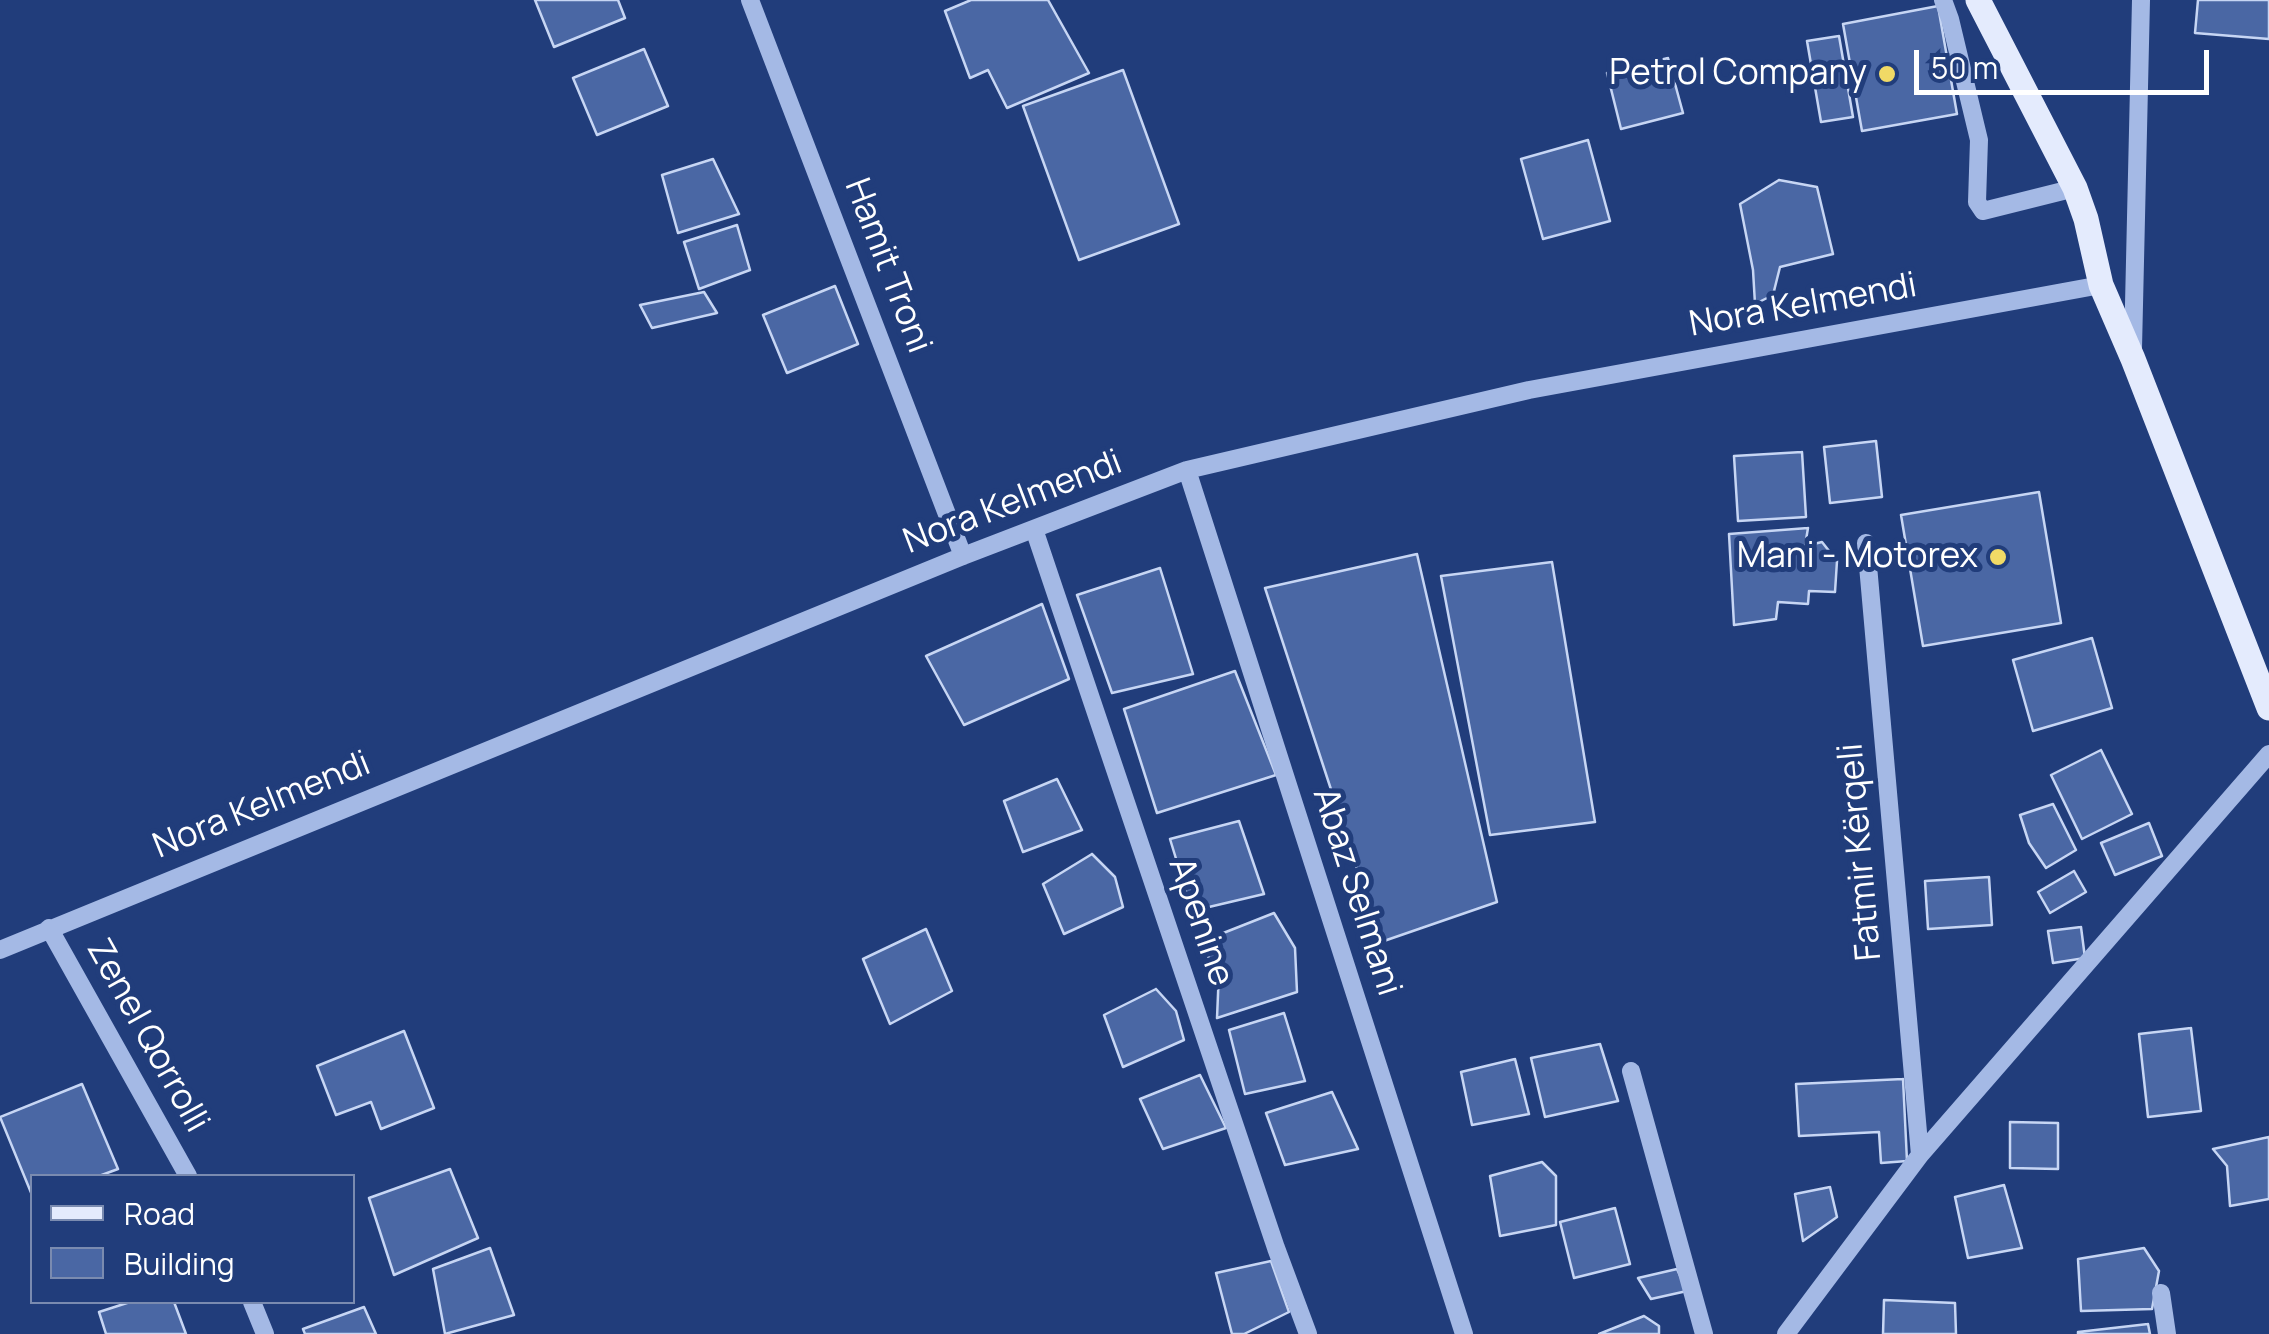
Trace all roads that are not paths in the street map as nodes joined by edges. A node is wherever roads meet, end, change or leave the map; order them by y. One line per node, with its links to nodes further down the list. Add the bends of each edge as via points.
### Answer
1 (750, 0): 11 (street, Hamit Troni)
2 (1943, 0): 5 (street, via 1980,140 1977,202 1983,211)
3 (1978, 0): 5 (main road)
4 (2142, 0): 7 (street)
5 (2074, 188): 6 (main road)
6 (2101, 285): 7 (main road); 8 (street, Nora Kelmendi, via 1529,390)
7 (2133, 359): 12 (main road)
8 (1187, 470): 9 (street, Nora Kelmendi); 23 (street, Abaz Selmani)
9 (1034, 529): 11 (street, Nora Kelmendi); 22 (street, Apenine)
10 (1866, 542): 17 (street, Fatmir Kërqeli)
11 (963, 556): 14 (street, Nora Kelmendi)
12 (2268, 703)
13 (2269, 754): 17 (street)
14 (49, 928): 15 (street, Nora Kelmendi); 18 (street, Zenel Qorrolli)
15 (0, 950)
16 (1632, 1071): 24 (street)
17 (1920, 1156): 25 (street)
18 (187, 1174)
19 (2162, 1293): 26 (street)
20 (253, 1304): 21 (street)
21 (265, 1334)
22 (1308, 1334)
23 (1464, 1334)
24 (1704, 1334)
25 (1786, 1334)
26 (2166, 1334)

